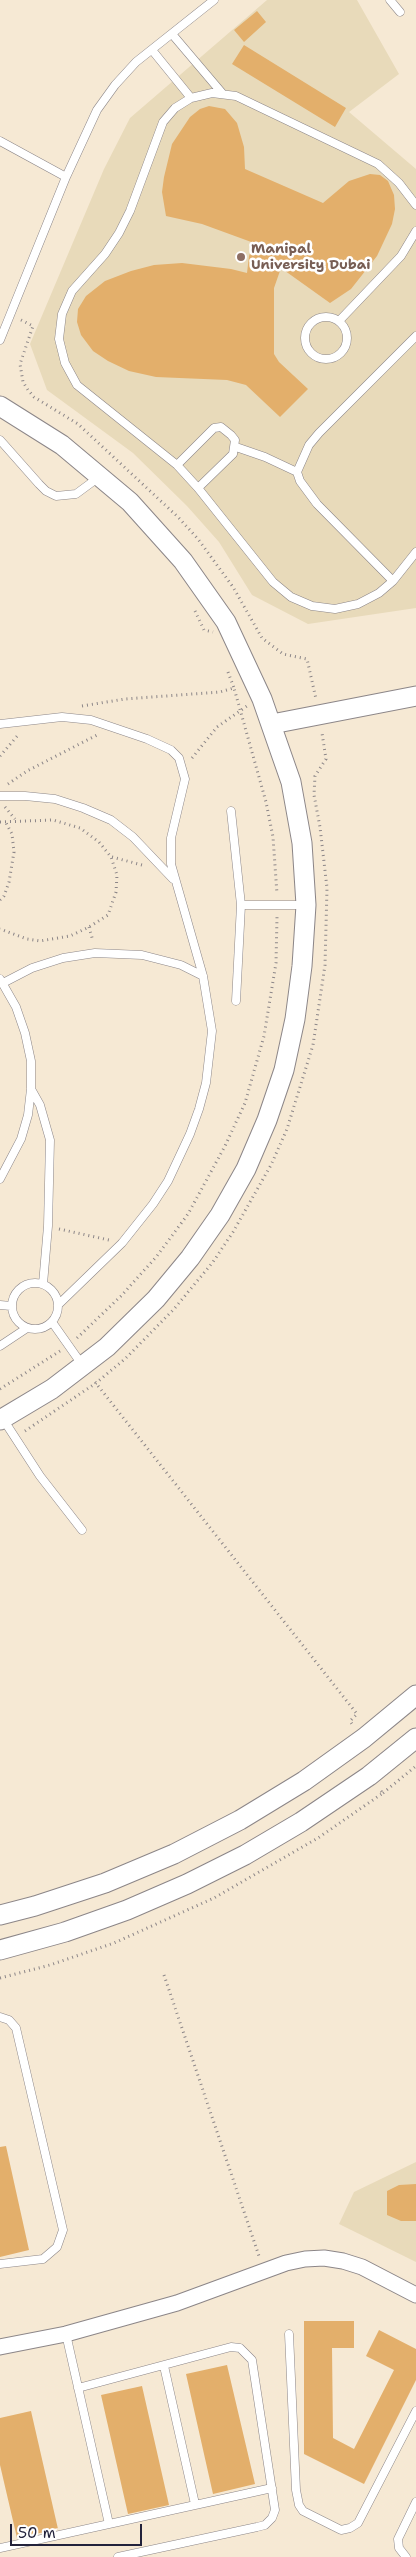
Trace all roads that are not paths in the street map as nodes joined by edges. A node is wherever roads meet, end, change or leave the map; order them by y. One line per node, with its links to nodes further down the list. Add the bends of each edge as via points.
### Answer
1 (214, 0): 4 (lane)
2 (390, 0): 3 (lane)
3 (400, 12)
4 (172, 34): 5 (lane); 6 (lane)
5 (152, 50): 7 (lane); 9 (lane, via 115,85 97,110)
6 (222, 93): 7 (lane); 10 (lane, via 236,96 378,164 400,183)
7 (191, 98): 18 (lane, via 175,108 163,122 119,233 72,291 62,314 59,339 65,363 77,385)
8 (0, 142): 9 (lane)
9 (66, 177): 14 (lane)
10 (416, 205)
11 (416, 231): 12 (lane, via 401,256)
12 (340, 321): 12 (lane, via 318,318 309,324 305,335 313,354 323,359 334,358 343,351 347,341 346,330)
13 (416, 336): 19 (lane, via 319,432)
14 (0, 340)
15 (0, 406): 20 (street, via 62,445)
16 (0, 440): 20 (lane, via 39,484 56,496 76,494)
17 (236, 447): 18 (lane, via 235,440 217,426); 19 (lane); 21 (lane, via 233,454)
18 (177, 465): 21 (lane)
19 (297, 472): 23 (lane, via 317,504)
20 (101, 475): 26 (street, via 158,531 226,622)
21 (198, 488): 23 (lane, via 273,582 291,597 312,606 336,609 358,604 379,593)
22 (416, 552): 23 (lane)
23 (392, 581)
24 (416, 696): 26 (street)
25 (0, 724): 29 (lane, via 62,717 91,720 171,750 184,768 185,779 171,838)
26 (272, 724): 30 (street, via 294,799 302,843)
27 (1, 792): 29 (lane, via 54,800 111,820)
28 (231, 811): 31 (lane)
29 (173, 879): 32 (lane)
30 (306, 905): 31 (lane); 44 (street, via 302,966 284,1070 246,1169 220,1215 156,1299)
31 (241, 906): 34 (lane)
32 (203, 976): 33 (lane, via 165,960 142,955 95,953 63,958); 39 (lane, via 212,1031 206,1083 180,1158 153,1204 122,1243)
33 (1, 981): 35 (lane, via 26,1033)
34 (236, 1001)
35 (31, 1089): 36 (lane, via 21,1140); 37 (lane, via 43,1113 50,1140 48,1226)
36 (0, 1178)
37 (42, 1284): 39 (lane, via 56,1296); 40 (lane, via 35,1282 21,1287 15,1292)
38 (0, 1305): 40 (lane)
39 (58, 1305): 41 (lane)
40 (11, 1306): 42 (lane, via 16,1320)
41 (52, 1322): 42 (lane, via 45,1327); 44 (lane)
42 (27, 1328): 43 (lane)
43 (0, 1346)
44 (82, 1366): 45 (street, via 52,1389)
45 (2, 1419): 46 (lane)
46 (82, 1530)
47 (416, 1695): 49 (street, via 364,1738 240,1820 174,1854 106,1883)
48 (416, 1738): 50 (street, via 369,1776 301,1822 228,1863 126,1910 65,1932)
49 (0, 1914)
50 (0, 1950)
51 (0, 2017): 52 (lane, via 9,2020 17,2033 63,2230 57,2247 43,2259)
52 (0, 2264)
53 (416, 2295): 54 (street, via 362,2267 324,2258 286,2263 177,2303)
54 (66, 2334): 56 (street); 58 (lane)
55 (289, 2334): 59 (lane, via 296,2490 303,2511 341,2530 358,2523)
56 (0, 2347)
57 (164, 2366): 58 (lane); 60 (lane, via 231,2347 247,2353 254,2368); 62 (lane)
58 (78, 2388): 63 (lane)
59 (416, 2412)
60 (272, 2488): 62 (lane); 65 (lane, via 275,2510 265,2524)
61 (416, 2502): 66 (lane, via 398,2540 399,2548)
62 (195, 2504): 63 (lane)
63 (109, 2524): 64 (lane)
64 (0, 2548)
65 (118, 2557)
66 (406, 2557)

